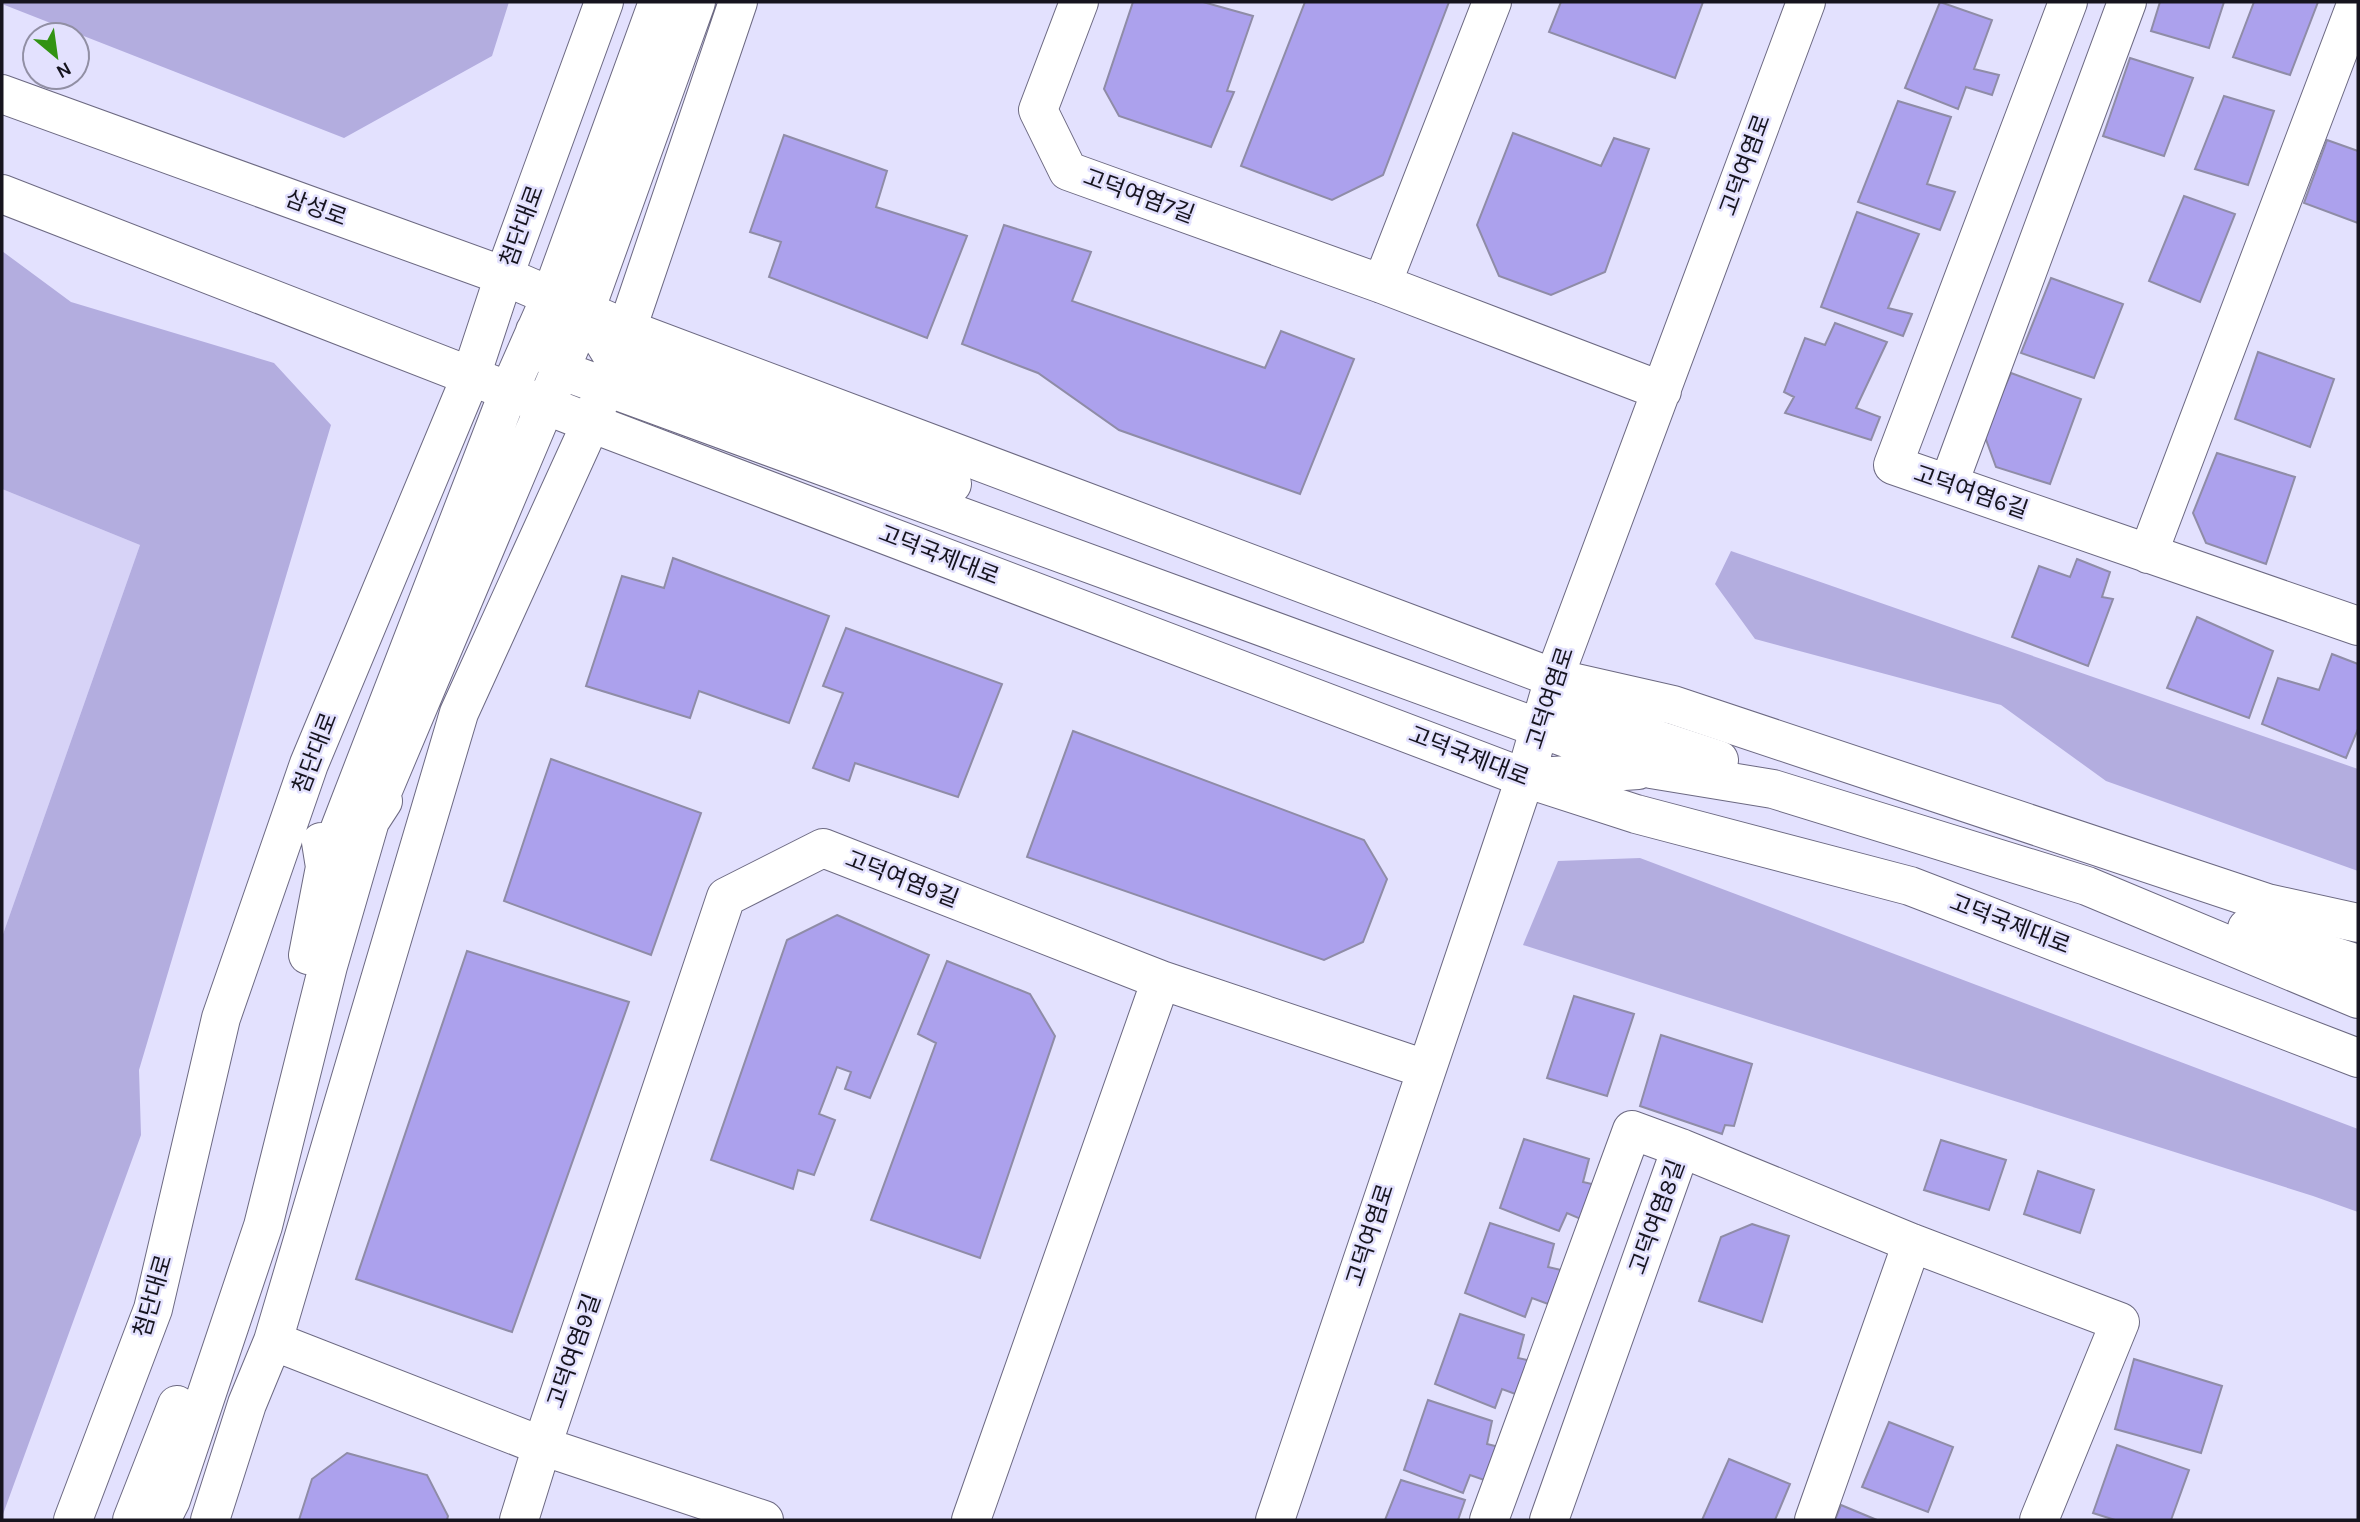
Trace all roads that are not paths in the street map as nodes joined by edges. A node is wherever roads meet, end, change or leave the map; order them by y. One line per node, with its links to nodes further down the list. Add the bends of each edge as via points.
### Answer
1 (604, 2): 13 (street, 첨단대로)
2 (657, 2): 15 (street)
3 (696, 2): 15 (street)
4 (738, 2): 17 (street)
5 (1079, 2): 14 (street, 고덕여염7길, via 1038,110 1068,171)
6 (1492, 2): 14 (street)
7 (1806, 2): 21 (street, 고덕여염로)
8 (2068, 2): 24 (street, 고덕여염6길, via 1893,465)
9 (2127, 2): 24 (street)
10 (2357, 2): 25 (street)
11 (2, 94): 13 (street, 삼성로)
12 (2, 194): 19 (street)
13 (504, 276): 15 (street, 삼성로); 19 (street, 첨단대로)
14 (1381, 284): 21 (street, 고덕여염7길)
15 (568, 304): 16 (street); 17 (street, 삼성로); 18 (street)
16 (536, 331): 18 (street); 20 (street)
17 (615, 358): 18 (street); 23 (street); 27 (street); 27 (street)
18 (560, 370): 22 (street)
19 (471, 376): 20 (street); 29 (street, 첨단대로)
20 (509, 391): 22 (street); 33 (street)
21 (1662, 391): 27 (street, 고덕여염로)
22 (546, 405): 23 (street); 32 (street)
23 (591, 423): 28 (street); 31 (street, 고덕국제대로)
24 (1949, 483): 25 (street, 고덕여염6길)
25 (2148, 554): 26 (street, 고덕여염6길)
26 (2358, 626)
27 (1547, 703): 30 (street); 31 (street, 고덕여염로); 34 (street, via 1674,705); 36 (street)
28 (459, 713): 32 (street, via 417,747); 44 (street)
29 (309, 764): 33 (street); 48 (street, 첨단대로, via 221,1018 153,1309)
30 (1651, 769): 31 (street); 38 (street, via 1773,789 2087,886)
31 (1525, 778): 39 (street, 고덕국제대로, via 1636,814 1910,886); 40 (street, 고덕여염로)
32 (370, 821): 43 (street, via 327,966)
33 (325, 867): 49 (street, via 305,970 226,1275)
34 (2267, 902): 35 (street); 36 (street)
35 (2358, 923)
36 (2358, 964)
37 (1161, 980): 40 (street, 고덕여염9길); 46 (street, 고덕여염9길, via 823,848 726,897); 53 (street)
38 (2358, 999)
39 (2358, 1058)
40 (1425, 1069): 54 (street, 고덕여염로)
41 (1681, 1148): 42 (street, 고덕여염8길); 55 (street, via 1632,1130); 56 (street, 고덕여염8길)
42 (1912, 1243): 57 (street); 58 (street, 고덕여염8길, via 2120,1322)
43 (244, 1286): 45 (street); 47 (street)
44 (273, 1341): 45 (street); 46 (street)
45 (247, 1404): 47 (street); 50 (street)
46 (542, 1446): 51 (street, 고덕여염9길); 52 (street)
47 (166, 1510)
48 (73, 1520)
49 (132, 1520)
50 (210, 1520)
51 (519, 1520)
52 (764, 1520)
53 (971, 1520)
54 (1275, 1520)
55 (1489, 1520)
56 (1549, 1520)
57 (1814, 1520)
58 (2039, 1520)

